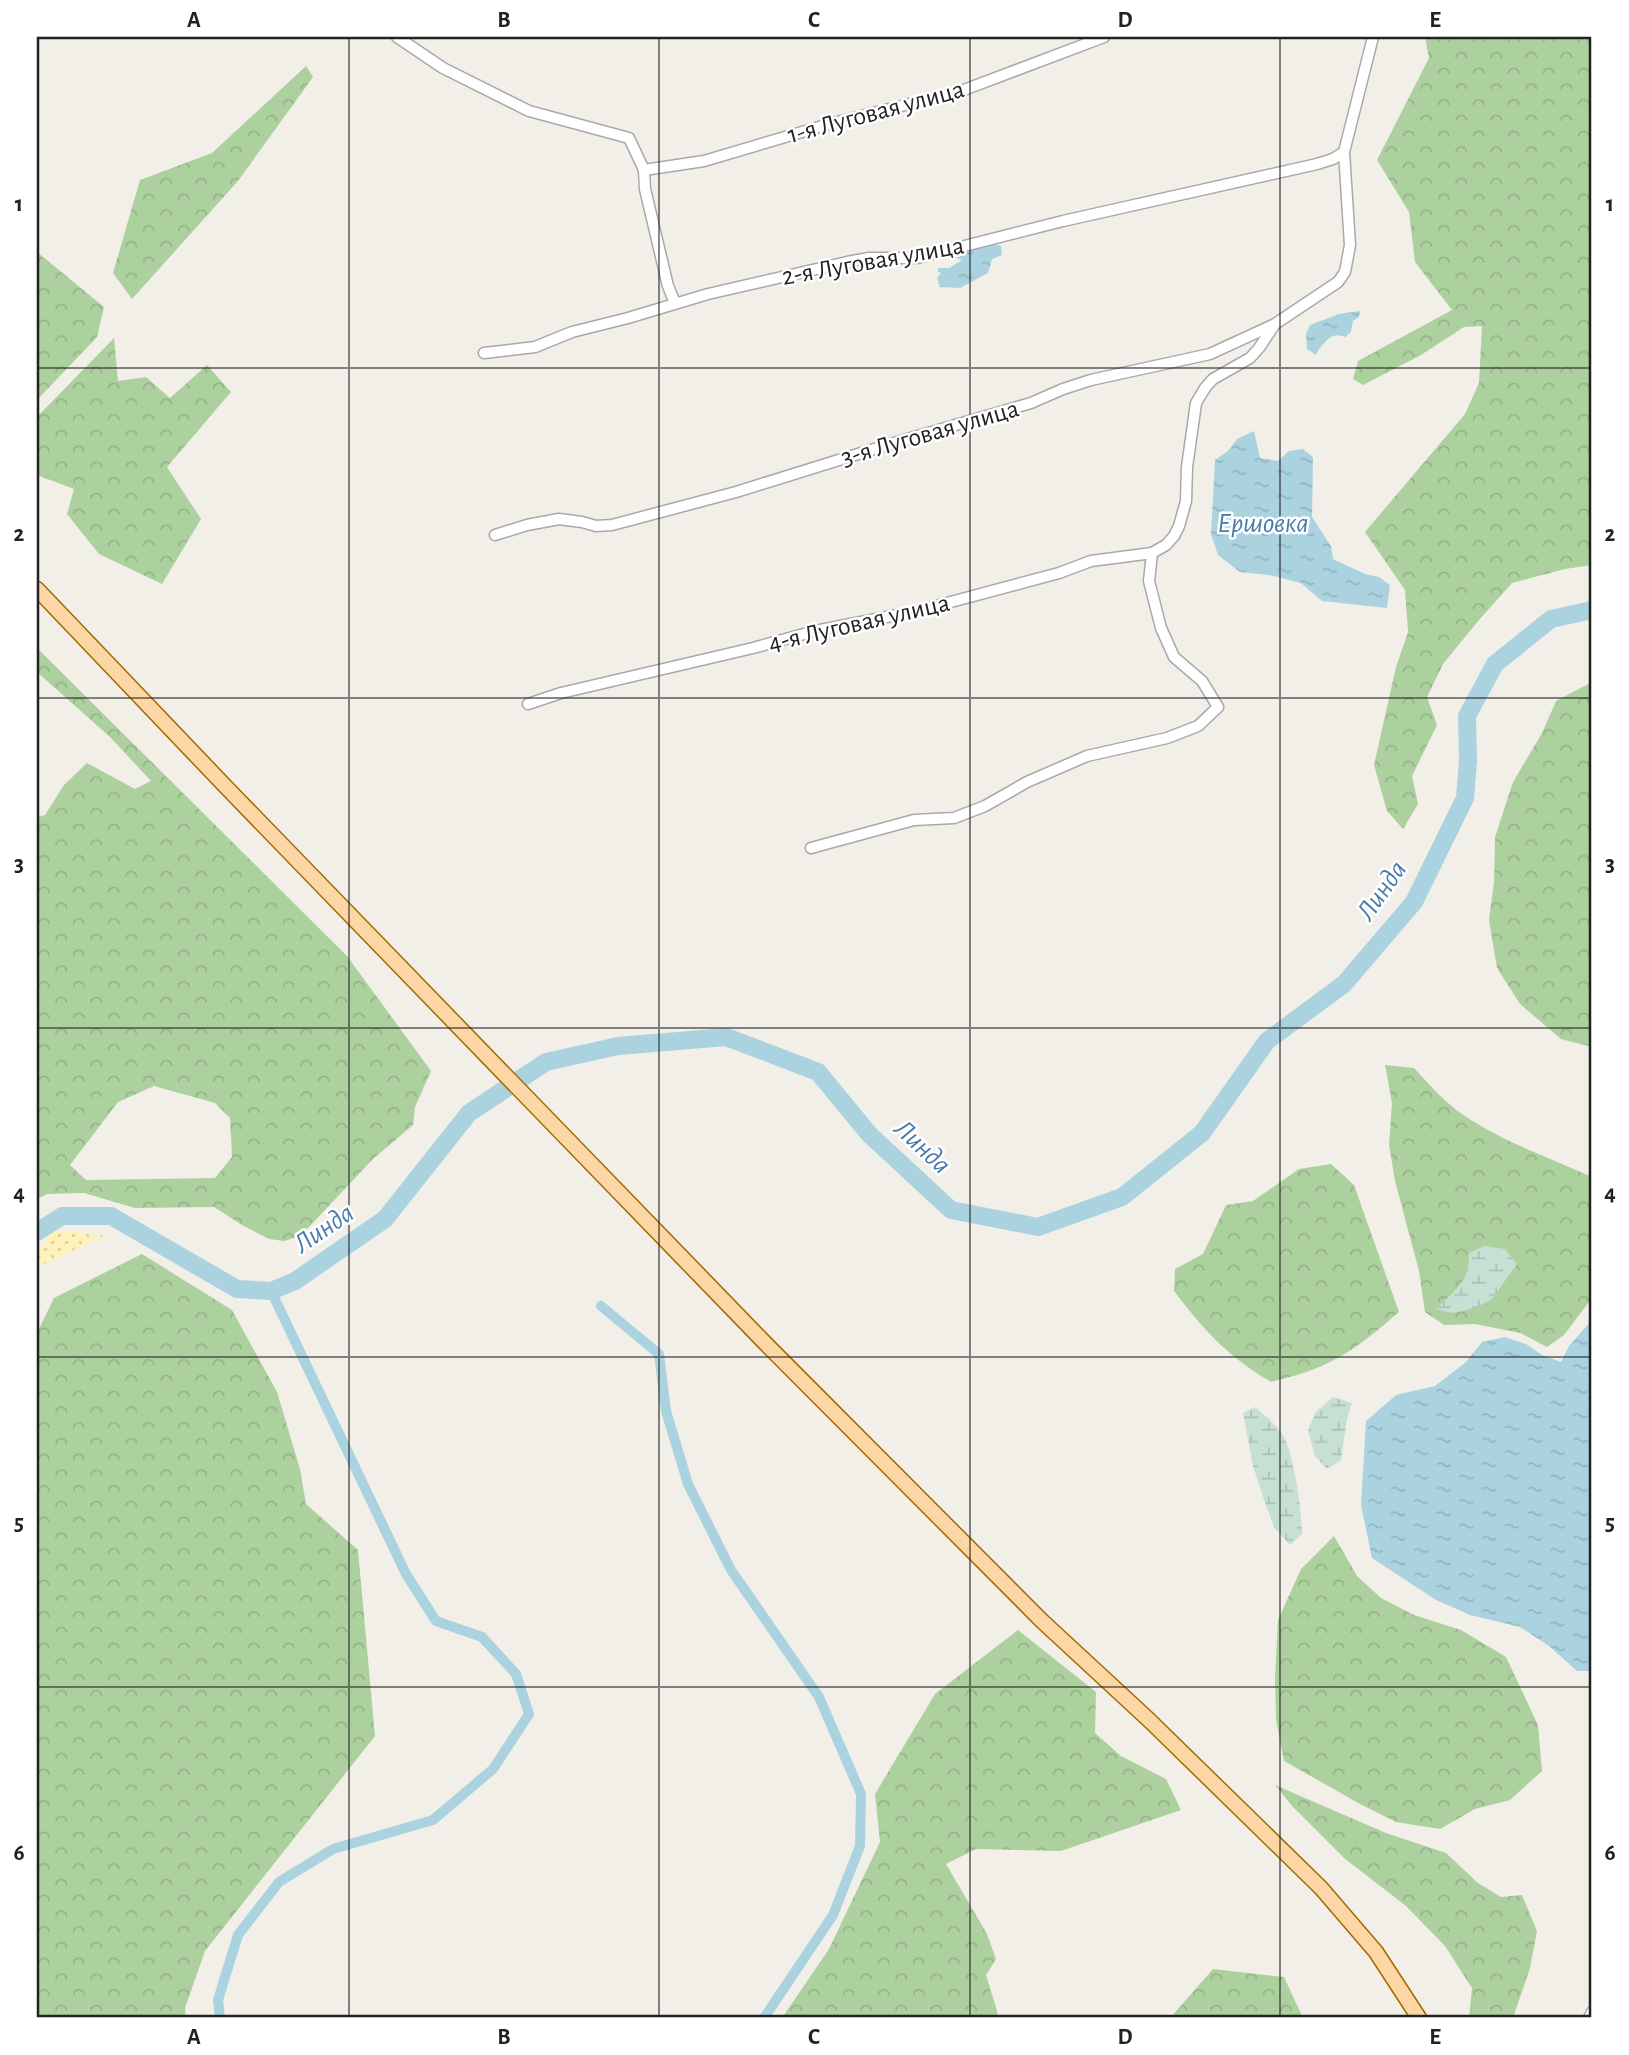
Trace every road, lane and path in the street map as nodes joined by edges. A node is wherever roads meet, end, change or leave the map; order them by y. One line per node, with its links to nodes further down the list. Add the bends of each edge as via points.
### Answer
1 (397, 37): 5 (street, via 443,68 529,111 629,138)
2 (1104, 37): 5 (street, 1-я Луговая улица, via 961,91 704,160)
3 (1373, 37): 4 (street)
4 (1344, 152): 6 (street, 2-я Луговая улица, via 1317,164 1063,220 917,258 847,262); 7 (street, 3-я Луговая улица, via 1350,245 1345,272 1338,282)
5 (644, 170): 6 (street)
6 (675, 303): 8 (street, 2-я Луговая улица, via 535,347)
7 (1275, 324): 9 (street, 3-я Луговая улица, via 1210,354 1091,380 1031,403 736,492 612,525 559,519); 10 (street, via 1250,358 1213,379 1196,403 1186,501 1179,526 1166,545)
8 (484, 353)
9 (495, 535)
10 (1152, 553): 12 (street, 4-я Луговая улица, via 1091,561 917,611 815,631); 13 (street, via 1149,581 1161,628 1174,657 1202,681 1218,707 1198,726 1087,756 954,818 914,820)
11 (37, 589): 15 (main road, via 766,1345 989,1569 1314,1881 1376,1952)
12 (528, 704)
13 (811, 848)
14 (1592, 2012): 16 (street)
15 (1419, 2018)
16 (1589, 2018)

